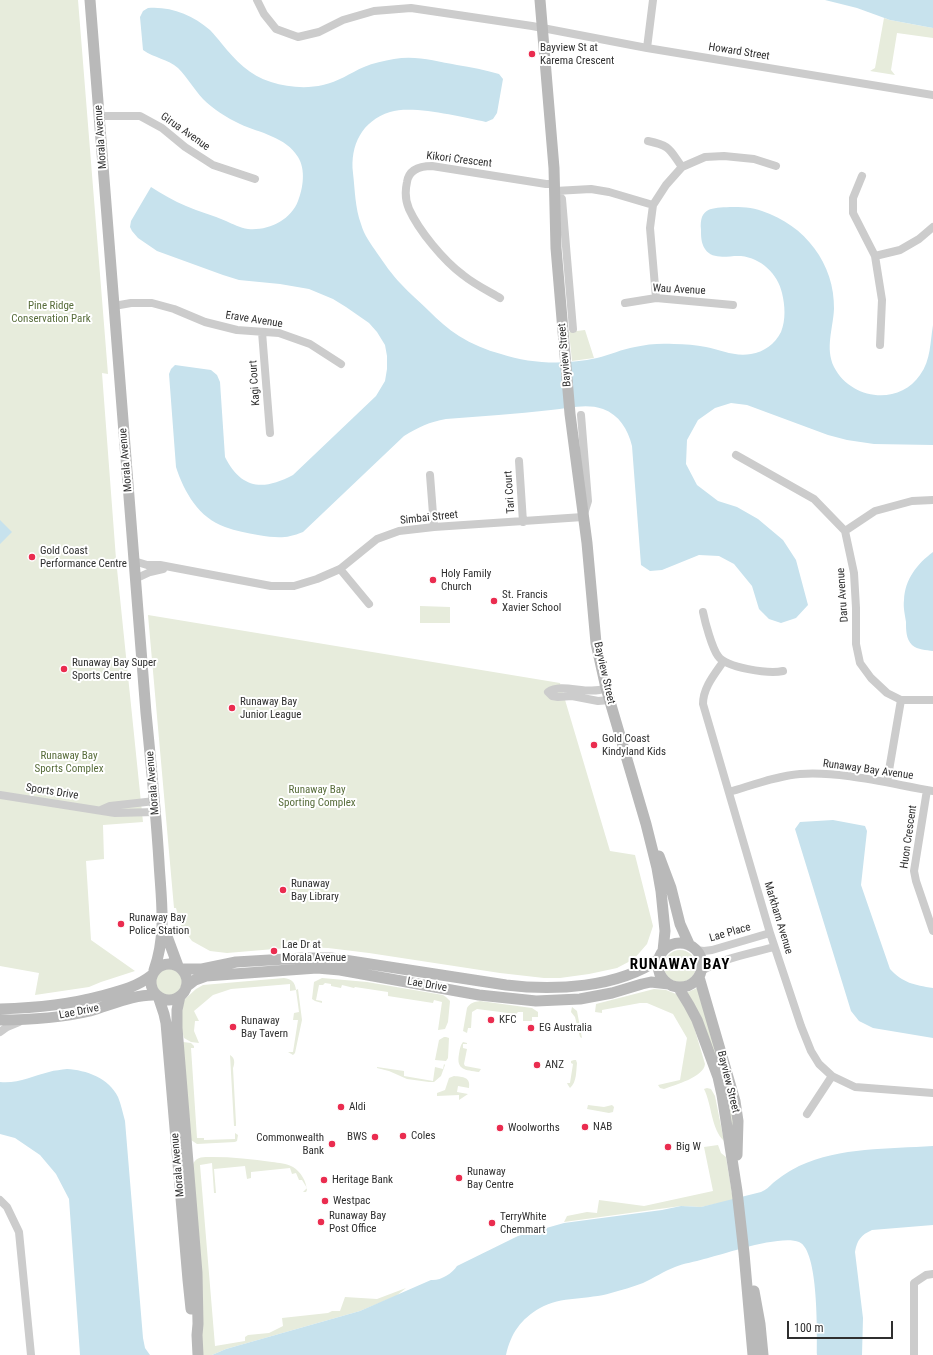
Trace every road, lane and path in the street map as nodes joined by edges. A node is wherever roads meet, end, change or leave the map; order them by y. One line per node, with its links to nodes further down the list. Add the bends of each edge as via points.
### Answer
1 (90, 0): 8 (main road, Morala Avenue)
2 (257, 0): 5 (street, Howard Street, via 264,14 276,28 298,36 319,32 343,20 374,11 411,8)
3 (540, 0): 5 (main road, Bayview Street)
4 (653, 0): 6 (street)
5 (542, 28): 6 (street, Howard Street); 14 (main road, Bayview Street)
6 (647, 48): 7 (street, Howard Street)
7 (933, 95)
8 (100, 116): 13 (street, Girua Avenue, via 140,116 162,128 213,165); 22 (main road, Morala Avenue)
9 (648, 141): 11 (street, via 669,148)
10 (776, 166): 11 (street, via 754,159 724,156 705,157)
11 (682, 167): 15 (street, via 666,184)
12 (862, 176): 17 (street, via 852,198 853,213)
13 (255, 179)
14 (554, 187): 15 (street, Kikori Crescent, via 610,192); 18 (street, Kikori Crescent, via 432,166 415,169 408,177 405,192 409,208 419,227 463,276); 23 (street, Bayview Street, via 562,199); 33 (main road, Bayview Street, via 556,248 570,414)
15 (653, 205): 19 (street, via 650,228)
16 (933, 227): 17 (street, via 900,250)
17 (875, 256): 25 (street, via 882,300)
18 (500, 298)
19 (656, 298): 20 (street, Wau Avenue); 21 (street, Wau Avenue)
20 (625, 303)
21 (732, 304)
22 (114, 306): 24 (street, Erave Avenue, via 152,303 205,322 237,330); 37 (main road, Morala Avenue)
23 (573, 329)
24 (262, 332): 26 (street, Erave Avenue, via 279,333 310,344); 28 (street, Kagi Court)
25 (880, 345)
26 (340, 364)
27 (581, 415): 33 (street, Bayview Street, via 588,501)
28 (270, 433)
29 (736, 455): 36 (street, via 814,499)
30 (519, 462): 34 (street, Tari Court)
31 (430, 475): 35 (street)
32 (933, 500): 36 (street, via 912,501 875,511)
33 (583, 517): 34 (street, Simbai Street); 45 (main road, Bayview Street, via 596,643)
34 (523, 522): 35 (street, Simbai Street)
35 (434, 527): 39 (street, Simbai Street, via 398,531 377,539)
36 (845, 531): 47 (street, Daru Avenue, via 854,573 856,644 860,663 887,693)
37 (134, 561): 38 (street, Simbai Street, via 144,565); 40 (main road, Morala Avenue)
38 (173, 568): 39 (street, Simbai Street, via 271,586 294,586); 40 (street, Simbai Street, via 150,572)
39 (340, 569): 41 (street)
40 (135, 579): 53 (main road, Morala Avenue)
41 (369, 604)
42 (703, 612): 43 (street, via 717,656)
43 (723, 662): 44 (street, via 765,672); 51 (street, Markham Avenue, via 705,689 703,704)
44 (783, 671)
45 (606, 688): 46 (main road, Bayview Street); 46 (street, via 591,692 557,688 548,692 558,697)
46 (610, 700): 54 (main road, Bayview Street)
47 (901, 700): 48 (street); 49 (street)
48 (933, 700)
49 (886, 782): 50 (street, Runaway Bay Avenue); 51 (street, Runaway Bay Avenue, via 818,773 800,774 770,779)
50 (930, 790): 56 (street, Huon Crescent, via 914,871)
51 (729, 792): 57 (street, Markham Avenue)
52 (0, 795): 53 (street, Sports Drive, via 115,813)
53 (155, 806): 55 (main road, Morala Avenue)
54 (646, 824): 58 (main road, Bayview Street, via 667,875 680,924); 60 (main road, Bayview Street, via 661,891 665,936)
55 (162, 921): 61 (main road, Morala Avenue, via 167,940); 62 (main road, Morala Avenue, via 160,952)
56 (933, 932)
57 (770, 933): 58 (street, Lae Place, via 712,950 704,951); 59 (street, Markham Avenue)
58 (692, 947): 60 (main road, via 678,943 667,947); 63 (main road, via 702,960)
59 (774, 947): 63 (street, via 720,962); 73 (street, Markham Avenue, via 805,1039 819,1064)
60 (661, 955): 64 (main road, Lae Drive, via 648,966 630,974); 65 (main road, via 658,966 660,973 663,979)
61 (180, 967): 62 (main road, via 163,964); 64 (main road, Lae Drive, via 202,969 236,962 331,958 516,986 551,988); 66 (main road, via 187,978)
62 (153, 972): 67 (main road, via 151,986); 69 (main road, Lae Drive, via 139,984 88,999 40,1007)
63 (700, 974): 65 (main road, via 690,985); 76 (main road, Bayview Street, via 735,1101 738,1121)
64 (589, 984): 68 (main road)
65 (673, 985): 68 (main road, Lae Drive, via 651,982); 76 (main road, Bayview Street, via 693,1011 718,1076)
66 (183, 992): 67 (main road, via 171,1000); 68 (main road, Lae Drive, via 195,980 206,976 318,968 479,995 546,1001); 80 (main road, Morala Avenue, via 177,1005 177,1028 197,1273)
67 (157, 996): 71 (main road, Lae Drive, via 142,996 77,1013); 80 (main road, Morala Avenue, via 166,1023 188,1280 193,1324)
68 (580, 999)
69 (0, 1008)
70 (0, 1020): 71 (main road, Lae Drive)
71 (28, 1020): 72 (street, via 12,1024)
72 (0, 1032)
73 (832, 1076): 74 (street, Markham Avenue, via 855,1087); 75 (street)
74 (933, 1093)
75 (808, 1114)
76 (737, 1191): 79 (main road, Bayview Street, via 744,1253 753,1286)
77 (0, 1200): 82 (street, via 7,1207 19,1232)
78 (933, 1274): 85 (street, via 926,1275 914,1283)
79 (756, 1325): 83 (main road, Bayview Street); 84 (main road, Bayview Street)
80 (197, 1335): 81 (main road, Morala Avenue)
81 (198, 1353)
82 (31, 1355)
83 (754, 1355)
84 (763, 1355)
85 (914, 1355)

